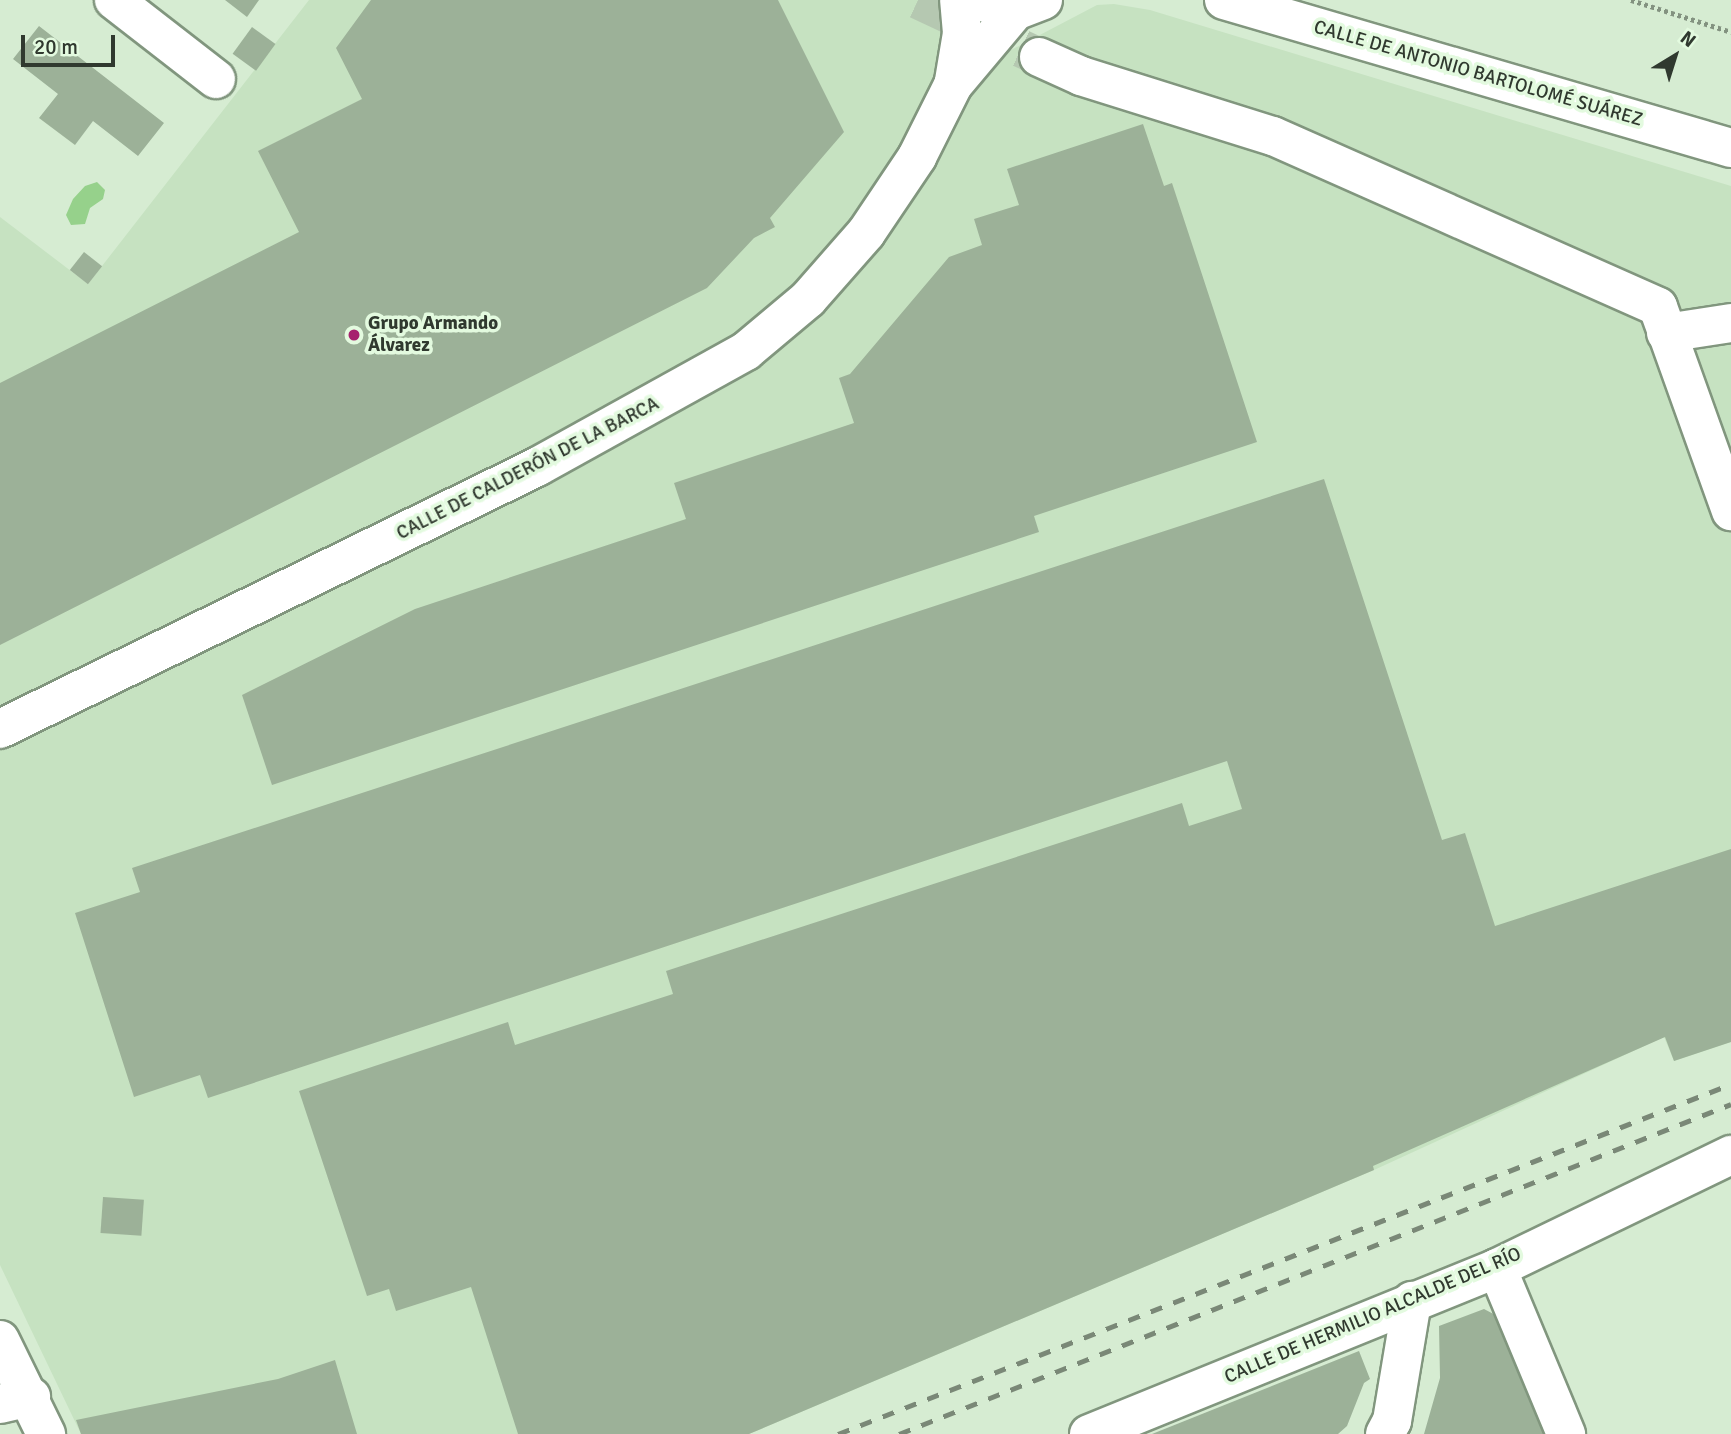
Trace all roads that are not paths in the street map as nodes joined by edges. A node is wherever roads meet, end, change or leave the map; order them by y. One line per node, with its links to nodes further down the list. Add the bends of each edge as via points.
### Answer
1 (114, 0): 7 (street)
2 (959, 0): 8 (street, CALLE DE CALDERÓN DE LA BARCA, via 962,33)
3 (975, 0): 5 (street)
4 (1224, 0): 9 (street, CALLE DE ANTONIO BARTOLOMÉ SUÁREZ)
5 (1029, 6): 8 (street, CALLE DE CALDERÓN DE LA BARCA)
6 (1039, 57): 11 (street, via 1081,76 1285,141 1658,307)
7 (216, 79)
8 (953, 85): 13 (street, CALLE DE CALDERÓN DE LA BARCA, via 917,157 866,233 808,299 746,351 549,460)
9 (1731, 148)
10 (1731, 323): 11 (street)
11 (1666, 333): 12 (street)
12 (1731, 511)
13 (0, 729)
14 (1731, 1155): 15 (street, CALLE DE HERMILIO ALCALDE DEL RÍO)
15 (1497, 1268): 16 (street, CALLE DE HERMILIO ALCALDE DEL RÍO); 22 (street)
16 (1412, 1301): 20 (street, CALLE DE HERMILIO ALCALDE DEL RÍO); 21 (street, via 1392,1421)
17 (0, 1340): 18 (street)
18 (15, 1401): 19 (street)
19 (46, 1434)
20 (1089, 1434)
21 (1385, 1434)
22 (1566, 1434)

